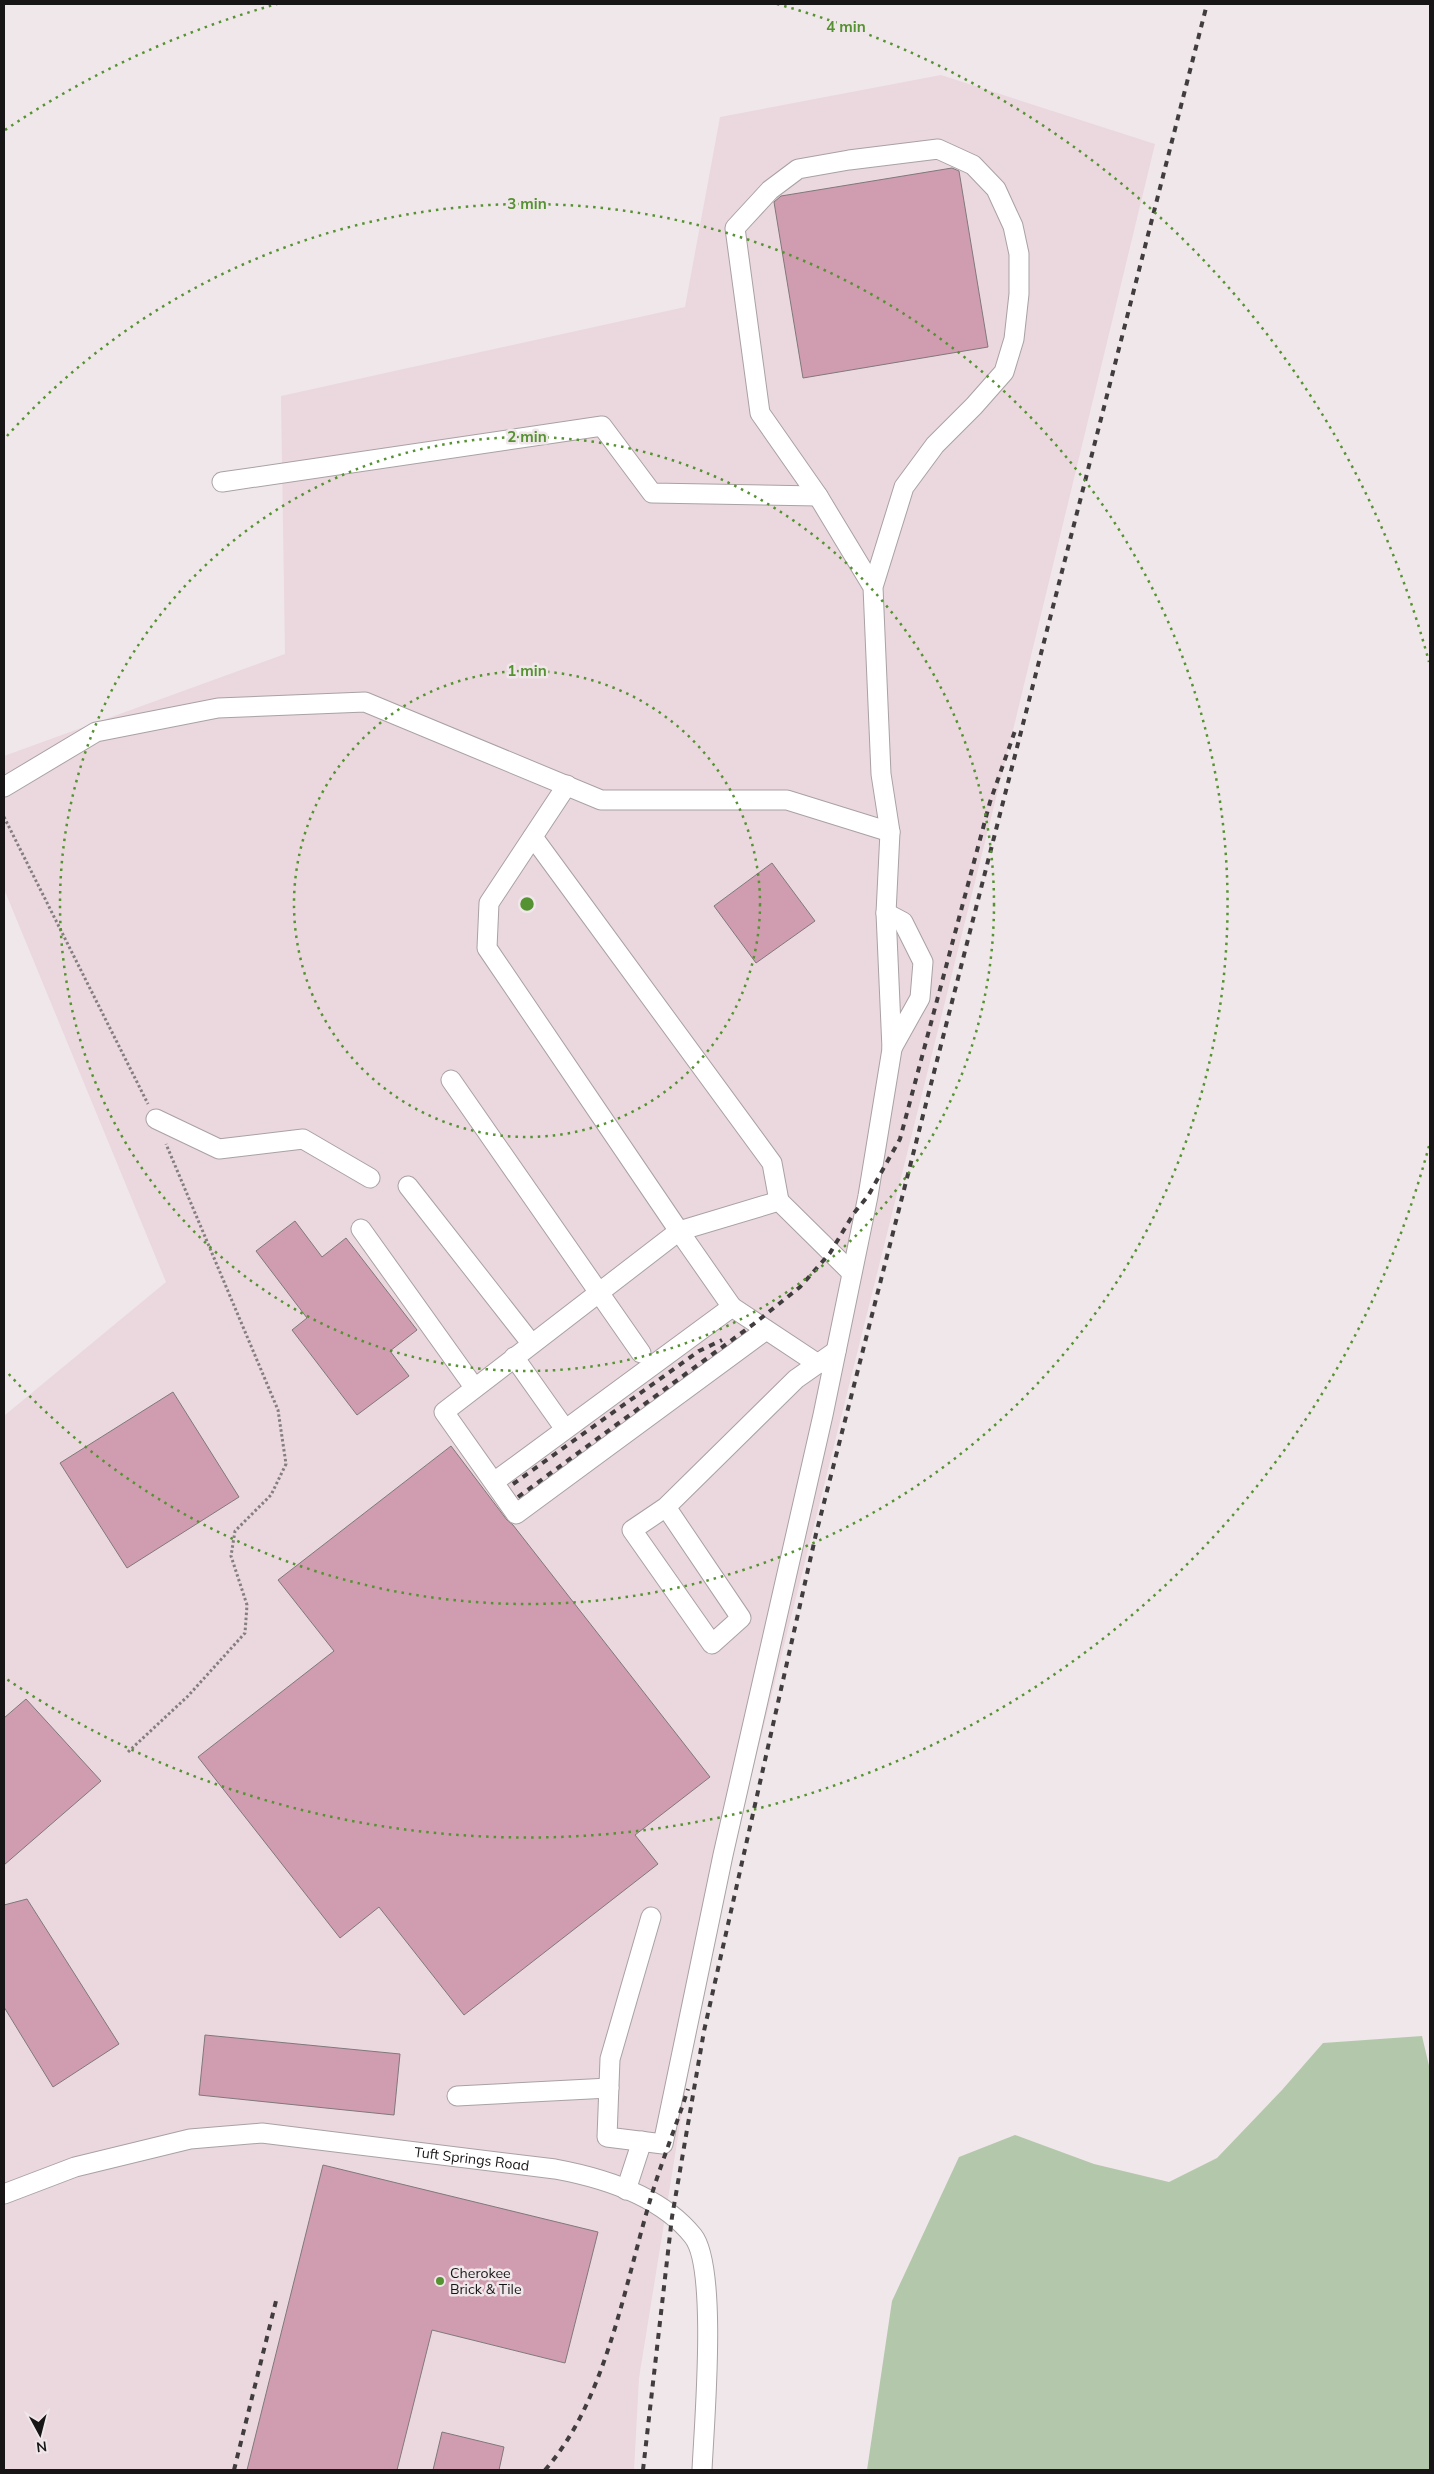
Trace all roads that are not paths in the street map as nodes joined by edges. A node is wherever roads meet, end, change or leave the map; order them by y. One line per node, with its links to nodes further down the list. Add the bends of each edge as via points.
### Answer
1 (222, 482): 2 (street, via 602,426 652,493)
2 (818, 496): 3 (street); 3 (street, via 760,412 734,228 770,190 798,169 938,150 973,165 996,189 1013,226 1019,254 1020,294 1014,339 1004,372 935,445 904,488)
3 (873, 587): 6 (street, via 882,774)
4 (567, 785): 5 (street, via 365,702 218,708 96,732); 6 (street, via 601,800 787,800); 7 (street)
5 (4, 787)
6 (890, 832): 8 (street)
7 (533, 837): 14 (street, via 772,1162); 16 (street, via 489,903 487,948)
8 (886, 913): 9 (street); 9 (street, via 903,922 922,962 920,998)
9 (892, 1049): 17 (street, via 868,1196)
10 (451, 1080): 18 (street)
11 (156, 1119): 12 (street, via 218,1149 303,1139)
12 (370, 1178)
13 (408, 1186): 21 (street)
14 (779, 1202): 16 (street); 17 (street)
15 (361, 1229): 26 (street)
16 (679, 1231): 18 (street); 19 (street)
17 (851, 1272): 22 (street)
18 (598, 1293): 21 (street); 23 (street)
19 (732, 1307): 20 (street); 28 (street)
20 (766, 1330): 25 (street); 28 (street, via 516,1514)
21 (531, 1343): 24 (street)
22 (836, 1351): 25 (street); 33 (street, via 663,2144)
23 (641, 1353)
24 (514, 1357): 26 (street); 27 (street)
25 (818, 1364): 29 (street, via 796,1379)
26 (474, 1387): 28 (street, via 444,1412)
27 (560, 1422)
28 (494, 1482)
29 (666, 1507): 29 (street, via 632,1530 712,1644 741,1618)
30 (651, 1916): 31 (street, via 610,2059)
31 (609, 2088): 32 (street); 33 (street, via 607,2136)
32 (456, 2096)
33 (642, 2141): 34 (street)
34 (626, 2190): 35 (street, Tuft Springs Road, via 593,2176 555,2168 262,2133 190,2139 74,2167); 36 (street, Tuft Springs Road, via 676,2220 694,2237 703,2256 708,2332)
35 (4, 2194)
36 (702, 2470)

